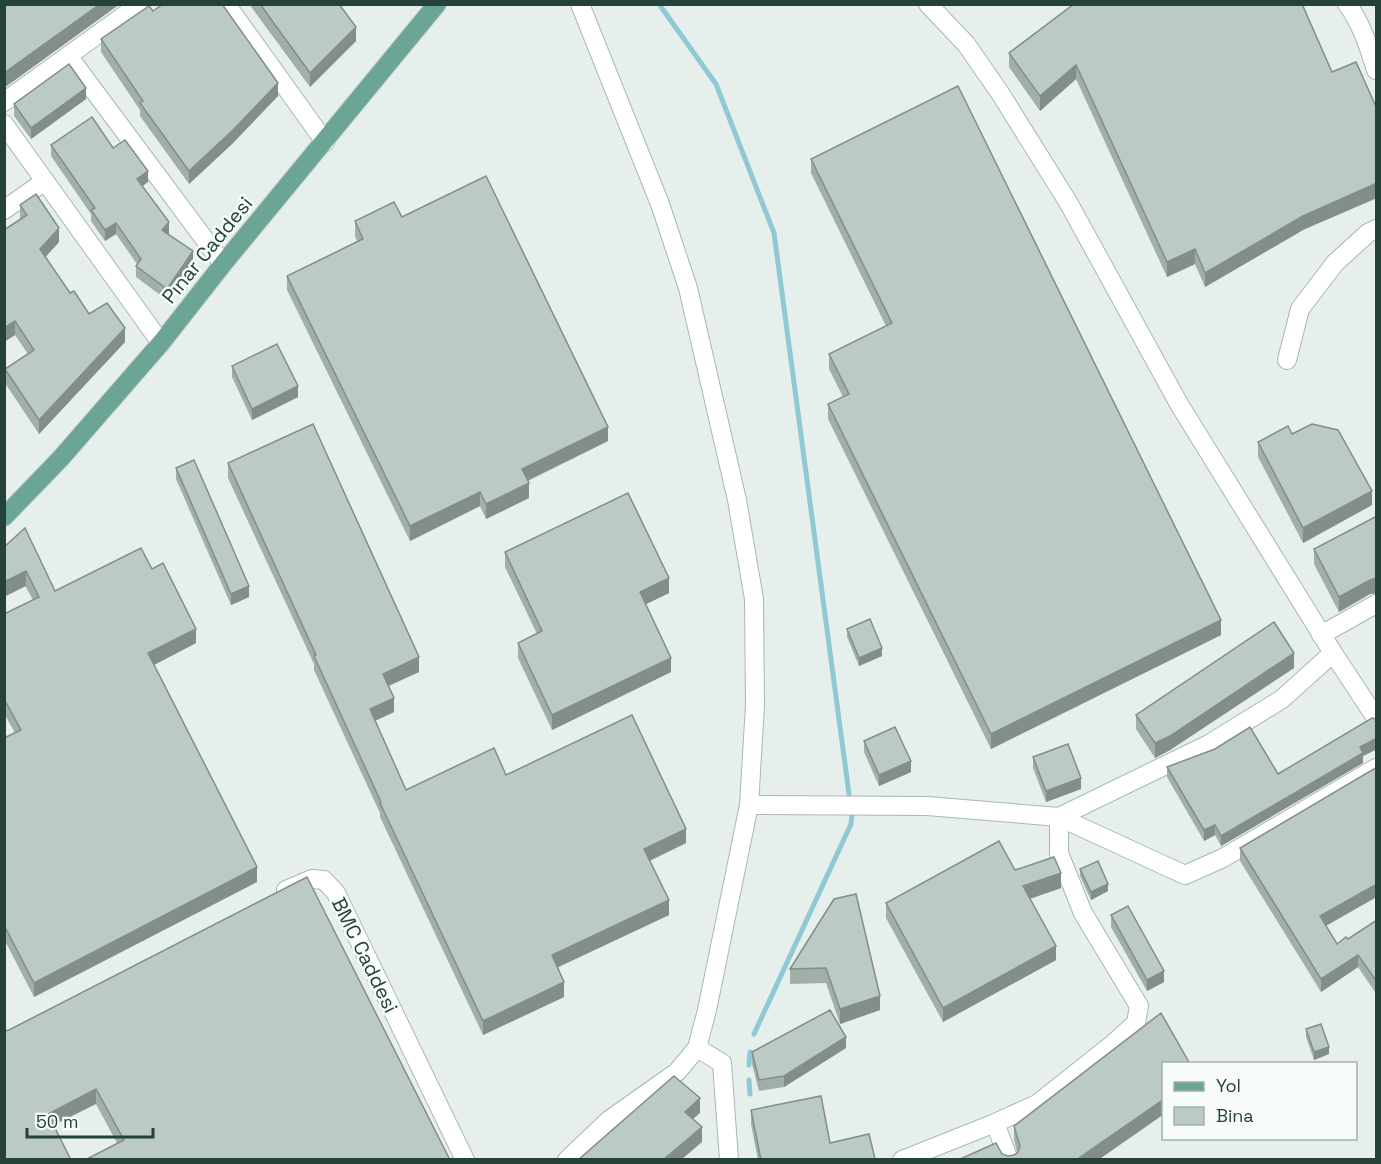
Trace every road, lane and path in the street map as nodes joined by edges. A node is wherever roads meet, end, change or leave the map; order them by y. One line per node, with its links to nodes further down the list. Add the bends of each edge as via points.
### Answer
1 (140, 4): 7 (street)
2 (226, 4): 11 (street)
3 (437, 4): 11 (main road, Pınar Caddesi)
4 (580, 4): 24 (street, via 660,204 684,277 736,500 754,600 755,705)
5 (928, 4): 20 (street, via 966,44 1000,93 1068,202 1179,404)
6 (1347, 4): 8 (street, via 1364,34)
7 (69, 57): 9 (street); 15 (street)
8 (1377, 70)
9 (4, 102)
10 (4, 124): 12 (street)
11 (325, 142): 15 (main road, Pınar Caddesi)
12 (45, 181): 13 (street); 16 (street)
13 (4, 210)
14 (1377, 229): 17 (street, via 1335,263 1300,309)
15 (223, 264): 16 (main road, Pınar Caddesi)
16 (161, 343): 18 (main road, Pınar Caddesi)
17 (1287, 360)
18 (4, 517)
19 (1377, 604): 20 (street)
20 (1322, 635): 21 (street)
21 (1333, 653): 22 (street); 25 (street, via 1282,699 1209,744)
22 (1377, 718)
23 (1377, 768): 25 (street, via 1223,858 1185,875)
24 (749, 805): 25 (street, via 927,806); 27 (street)
25 (1059, 817): 28 (street, via 1059,853 1083,914 1139,1006 1136,1023 1037,1104)
26 (270, 898): 29 (street, BMC Caddesi, via 312,879 324,880 336,893)
27 (697, 1048): 30 (street, via 677,1072 609,1120); 31 (street, via 722,1063)
28 (995, 1123): 32 (street); 33 (street)
29 (465, 1160)
30 (567, 1160)
31 (729, 1160)
32 (902, 1160)
33 (1009, 1160)

